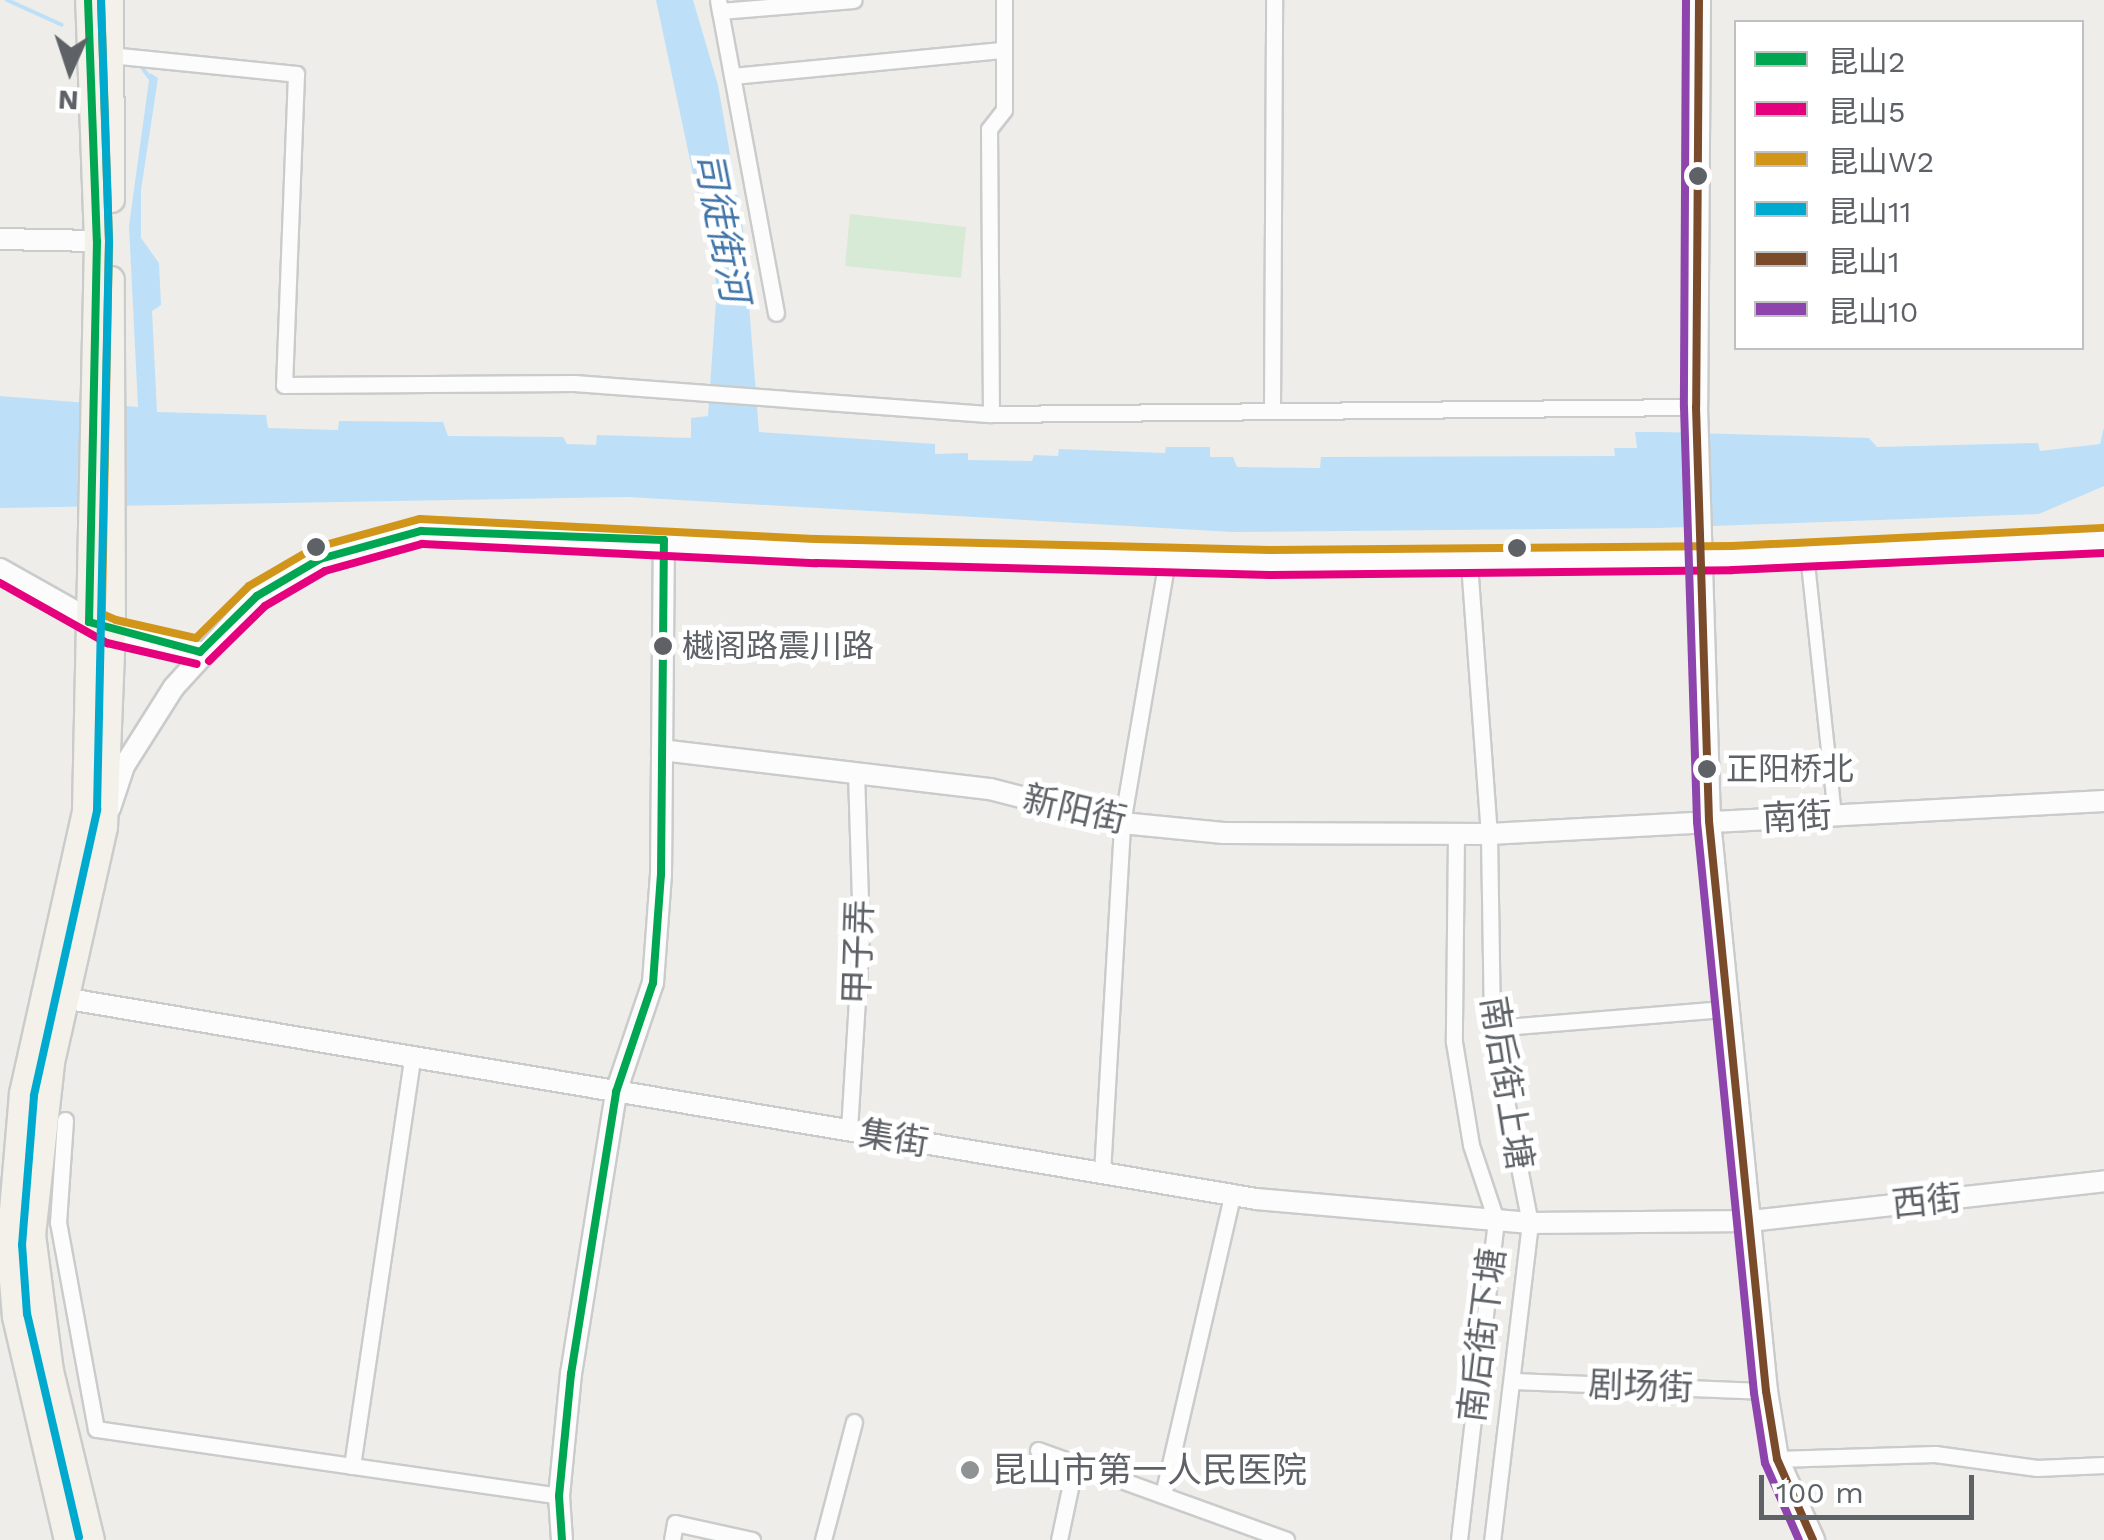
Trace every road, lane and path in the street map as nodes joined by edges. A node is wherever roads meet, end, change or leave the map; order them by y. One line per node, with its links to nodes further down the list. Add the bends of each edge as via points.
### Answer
1 (88, 0): 12 (main road)
2 (110, 0): 9 (main road)
3 (854, 0): 7 (street)
4 (1004, 0): 8 (street)
5 (1274, 0): 16 (street)
6 (1699, 0): 15 (main road)
7 (719, 6): 10 (street)
8 (1002, 50): 10 (street); 17 (street, via 1004,110 989,129)
9 (110, 55): 14 (main road); 17 (street, via 296,74 284,385 692,388)
10 (732, 76): 13 (street)
11 (0, 239): 12 (street)
12 (96, 241): 14 (main road)
13 (776, 313)
14 (103, 360): 25 (main road)
15 (1696, 407): 16 (street); 21 (main road)
16 (1272, 410): 17 (street)
17 (991, 414)
18 (664, 540): 22 (street, via 816,552); 26 (street, via 421,531 320,559 257,596); 27 (street)
19 (2104, 540): 20 (street)
20 (1806, 554): 21 (street); 30 (street)
21 (1700, 558): 23 (street); 31 (main road)
22 (1167, 560): 23 (street); 32 (street)
23 (1469, 563): 35 (street, 南后街上塘)
24 (0, 568): 25 (street)
25 (100, 627): 26 (street); 33 (main road); 36 (main road, via 85,810)
26 (200, 652): 33 (street, via 124,766)
27 (662, 750): 28 (street, 新阳街); 40 (street, via 653,983)
28 (856, 774): 32 (street, 新阳街, via 990,789); 42 (street, 甲子弄, via 861,932)
29 (2104, 801): 30 (street, 南街)
30 (1835, 815): 31 (street, 南街)
31 (1709, 822): 35 (street, 南街); 37 (main road)
32 (1122, 824): 34 (street, 新阳街, via 1224,833); 43 (street)
33 (104, 827): 36 (main road)
34 (1456, 834): 35 (street, 新阳街); 46 (street, 南后街下塘, via 1454,1042 1471,1145)
35 (1489, 834): 38 (street, 南后街上塘)
36 (56, 998): 39 (street, 集街); 59 (main road, via 22,1093 10,1279); 60 (main road, via 32,1235 50,1371)
37 (1724, 1009): 38 (street); 47 (main road)
38 (1492, 1028): 48 (street, 南后街上塘)
39 (412, 1059): 40 (street, 集街); 55 (street)
40 (616, 1092): 42 (street, 集街); 57 (street, via 570,1374)
41 (65, 1120): 55 (street, via 58,1222 96,1428)
42 (849, 1130): 43 (street, 集街)
43 (1102, 1173): 45 (street, 集街)
44 (2104, 1181): 47 (street, 西街)
45 (1232, 1194): 46 (street, 集街); 58 (street)
46 (1496, 1220): 48 (street, 集街); 67 (street, 南后街下塘)
47 (1750, 1221): 48 (street, 集街); 50 (main road)
48 (1530, 1223): 49 (street, 南后街上塘)
49 (1515, 1382): 50 (street, 剧场街); 68 (street, 南后街上塘)
50 (1766, 1390): 53 (main road)
51 (854, 1422): 64 (street)
52 (1038, 1450): 54 (street)
53 (1777, 1459): 56 (street, via 1934,1454 2037,1468); 69 (main road)
54 (1075, 1464): 58 (street); 65 (street)
55 (352, 1466): 57 (street)
56 (2104, 1466)
57 (559, 1496): 61 (street)
58 (1163, 1496): 66 (street)
59 (66, 1540)
60 (91, 1540)
61 (562, 1540)
62 (672, 1540): 63 (street, via 675,1523)
63 (752, 1540)
64 (823, 1540)
65 (1059, 1540)
66 (1286, 1540)
67 (1458, 1540)
68 (1492, 1540)
69 (1813, 1540)

